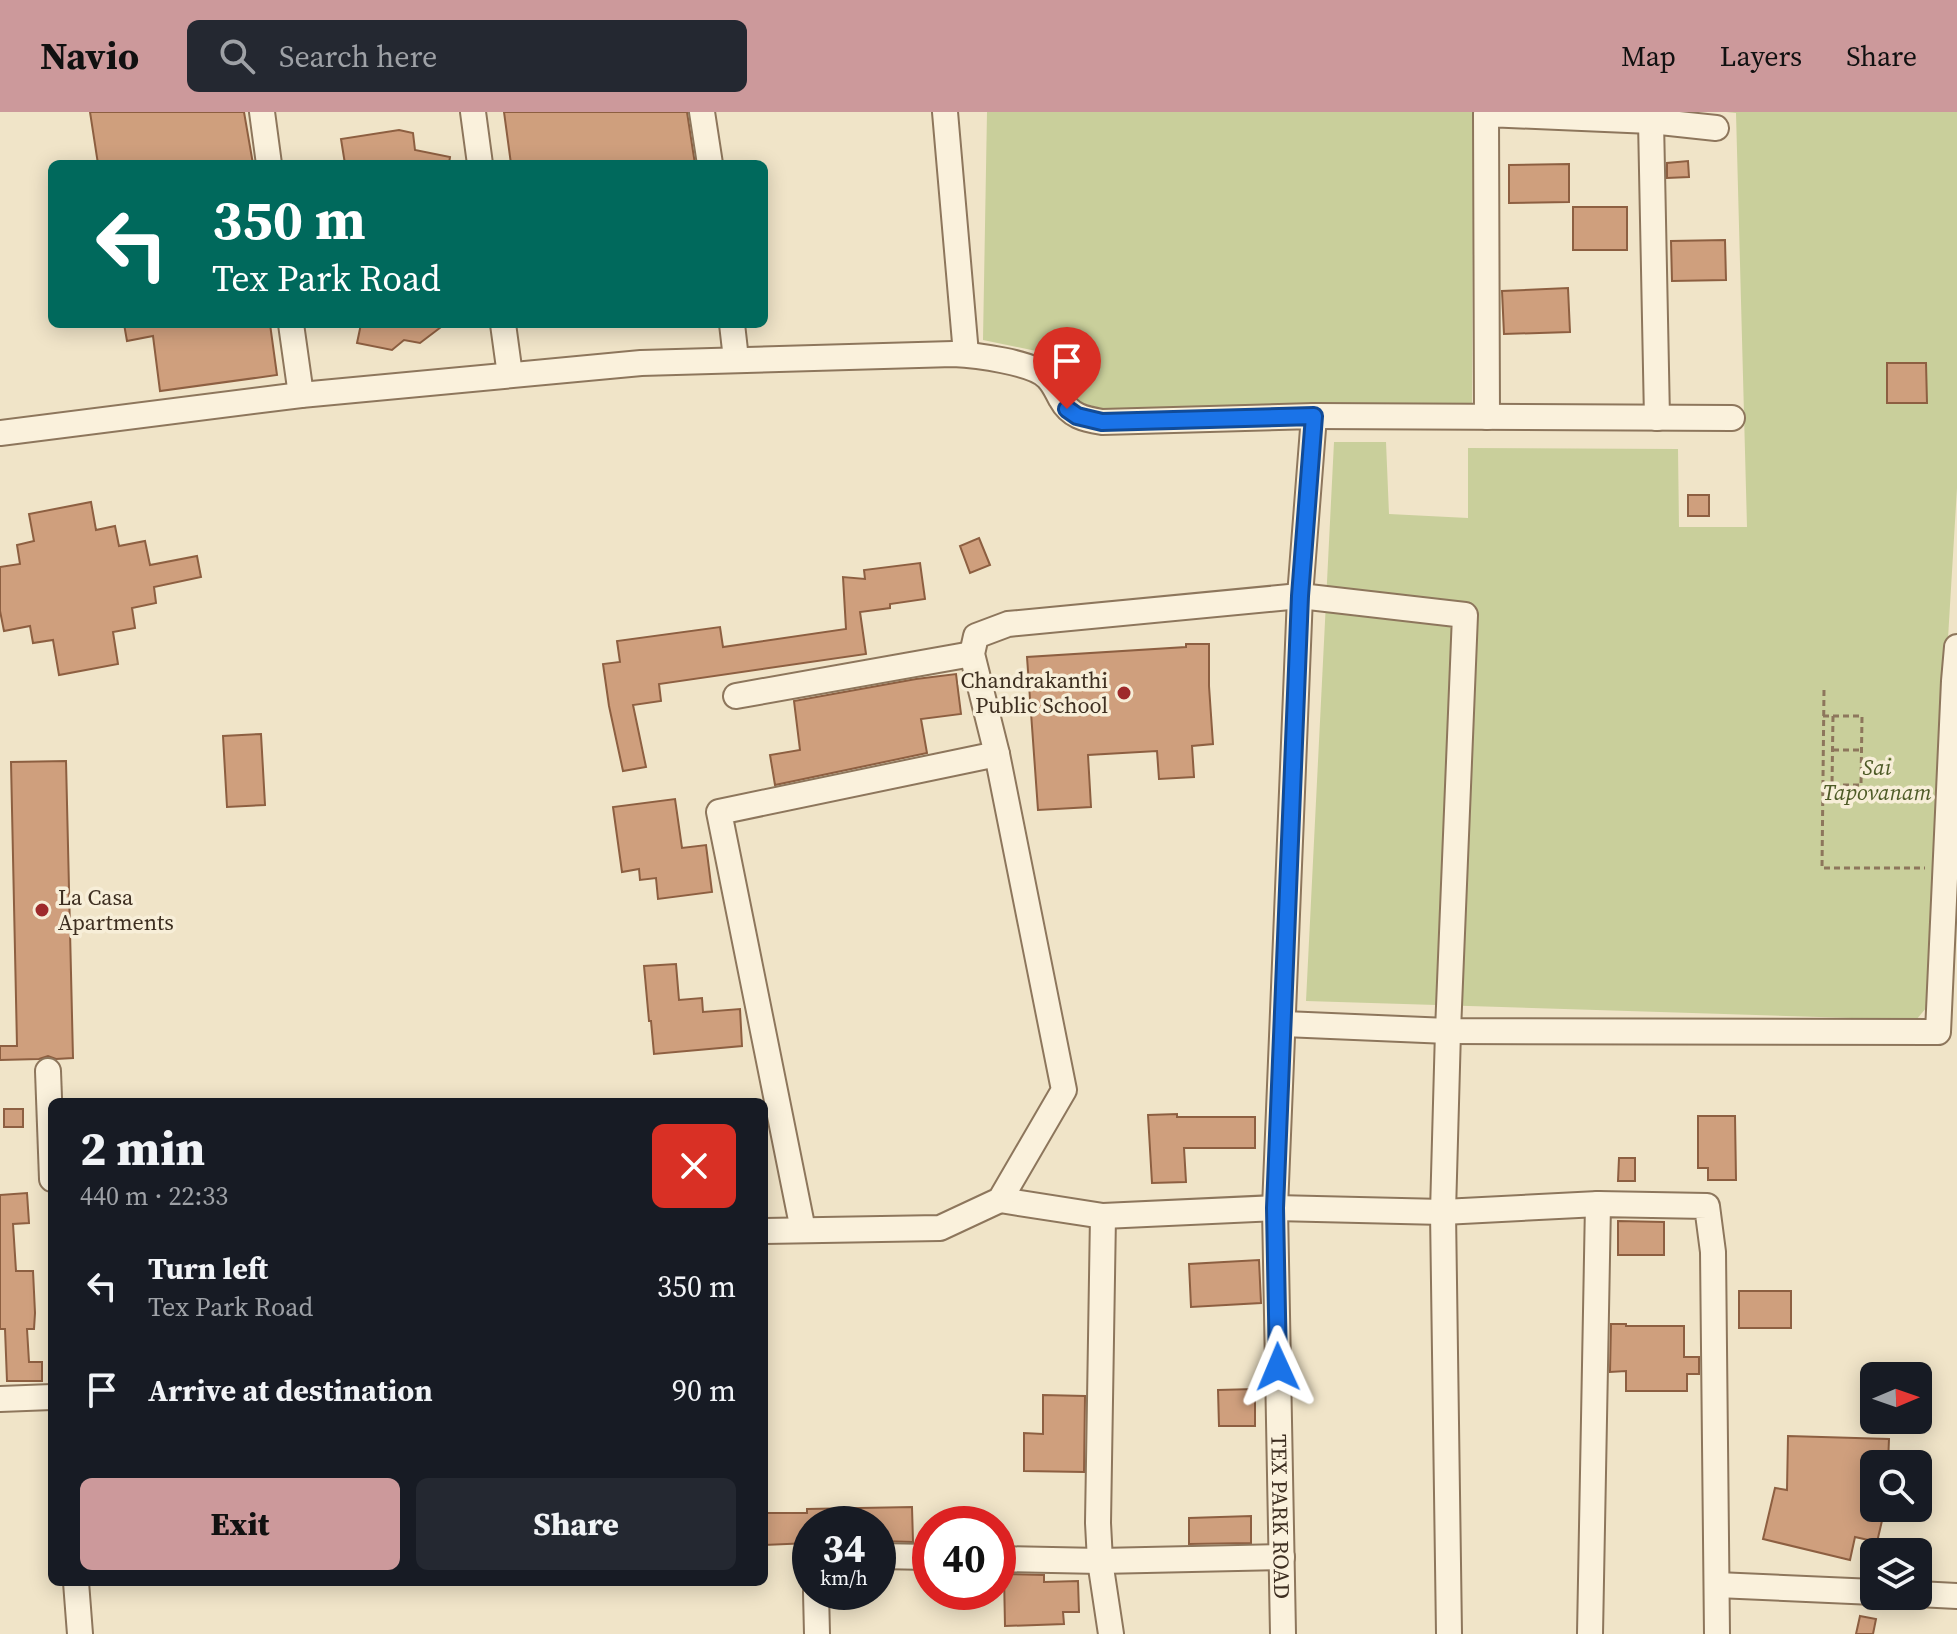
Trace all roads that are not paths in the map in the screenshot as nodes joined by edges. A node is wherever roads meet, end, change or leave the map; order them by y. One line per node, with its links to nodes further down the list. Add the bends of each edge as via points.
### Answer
1 (262, 112): 7 (street)
2 (473, 112): 8 (street)
3 (702, 112): 9 (street)
4 (945, 112): 13 (street)
5 (1651, 121): 6 (street); 18 (street, via 1486,114); 19 (street)
6 (1716, 128)
7 (268, 160)
8 (479, 160)
9 (709, 160)
10 (292, 328): 16 (street)
11 (504, 328): 15 (street)
12 (732, 328): 14 (street)
13 (974, 355): 14 (street); 17 (street, via 1039,370 1067,409 1089,420)
14 (736, 359): 15 (street)
15 (510, 375): 16 (street)
16 (301, 395): 21 (street)
17 (1314, 416): 18 (street); 22 (street, TEX PARK ROAD)
18 (1487, 417): 19 (street)
19 (1657, 418): 20 (street)
20 (1732, 418)
21 (0, 433)
22 (1300, 596): 24 (street, via 1008,624 976,636); 28 (street, TEX PARK ROAD); 29 (street, via 1465,615)
23 (1957, 647): 27 (street)
24 (972, 654): 25 (street); 26 (street)
25 (736, 696)
26 (997, 754): 33 (street, via 1064,1090); 38 (street, via 719,812)
27 (1953, 803): 30 (street, via 1945,869)
28 (1284, 1024): 29 (street); 35 (street, TEX PARK ROAD)
29 (1448, 1031): 30 (street); 36 (street)
30 (1947, 1035)
31 (48, 1071): 32 (street)
32 (49, 1098)
33 (1000, 1200): 37 (street); 38 (street, via 940,1228)
34 (1598, 1204): 36 (street); 45 (street, via 1707,1206 1713,1252); 56 (street)
35 (1275, 1208): 36 (street); 37 (street); 42 (street, TEX PARK ROAD)
36 (1443, 1212): 55 (street)
37 (1103, 1216): 44 (street)
38 (803, 1230): 39 (street)
39 (768, 1231)
40 (48, 1397): 41 (street)
41 (0, 1399)
42 (1282, 1557): 44 (street); 54 (street, TEX PARK ROAD)
43 (1016, 1559): 44 (street)
44 (1100, 1561): 53 (street)
45 (1717, 1585): 47 (street); 57 (street)
46 (76, 1586): 51 (street)
47 (1860, 1591)
48 (1932, 1595): 49 (street)
49 (1957, 1596)
50 (816, 1610): 52 (street)
51 (80, 1634)
52 (817, 1634)
53 (1111, 1634)
54 (1283, 1634)
55 (1449, 1634)
56 (1590, 1634)
57 (1717, 1634)

